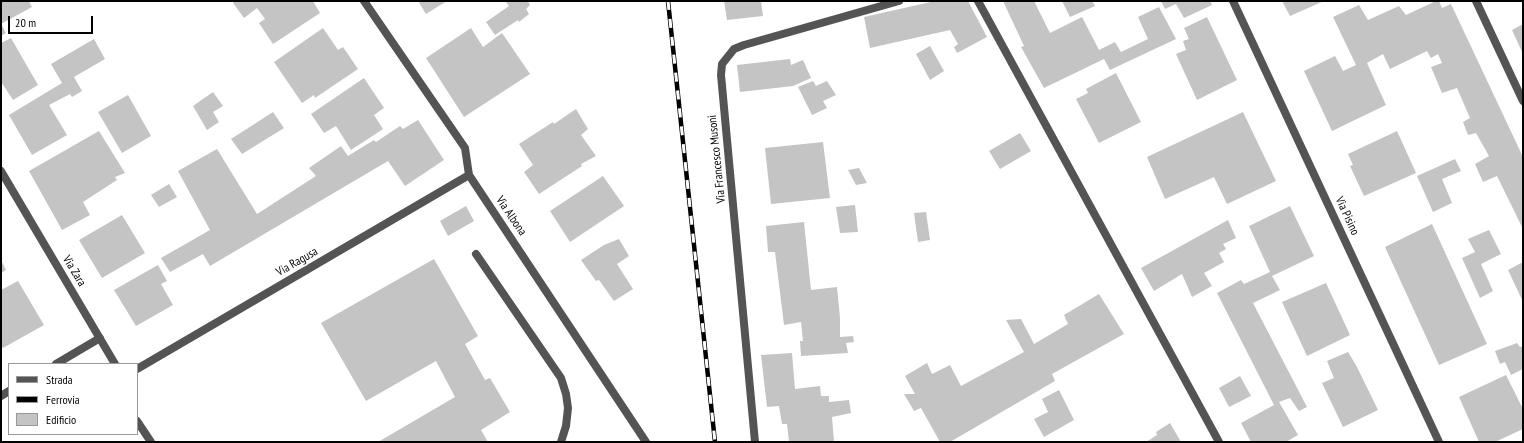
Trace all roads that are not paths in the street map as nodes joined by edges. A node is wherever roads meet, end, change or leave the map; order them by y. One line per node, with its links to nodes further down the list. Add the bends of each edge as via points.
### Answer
1 (364, 1): 8 (street, Via Albona, via 465,148)
2 (899, 1): 18 (street, Via Francesco Musoni, via 744,45 734,49 722,64)
3 (978, 1): 19 (street)
4 (1233, 1): 20 (street, Via Pisino)
5 (1476, 1): 6 (street)
6 (1523, 101)
7 (1, 171): 10 (street, Via Zara)
8 (469, 175): 13 (street, Via Ragusa); 17 (street, Via Albona)
9 (476, 254): 16 (street, via 561,378 568,408)
10 (100, 338): 11 (street); 12 (street)
11 (58, 363)
12 (114, 363)
13 (138, 368)
14 (138, 422): 15 (street)
15 (151, 442)
16 (561, 442)
17 (646, 442)
18 (755, 442)
19 (1219, 442)
20 (1439, 442)

